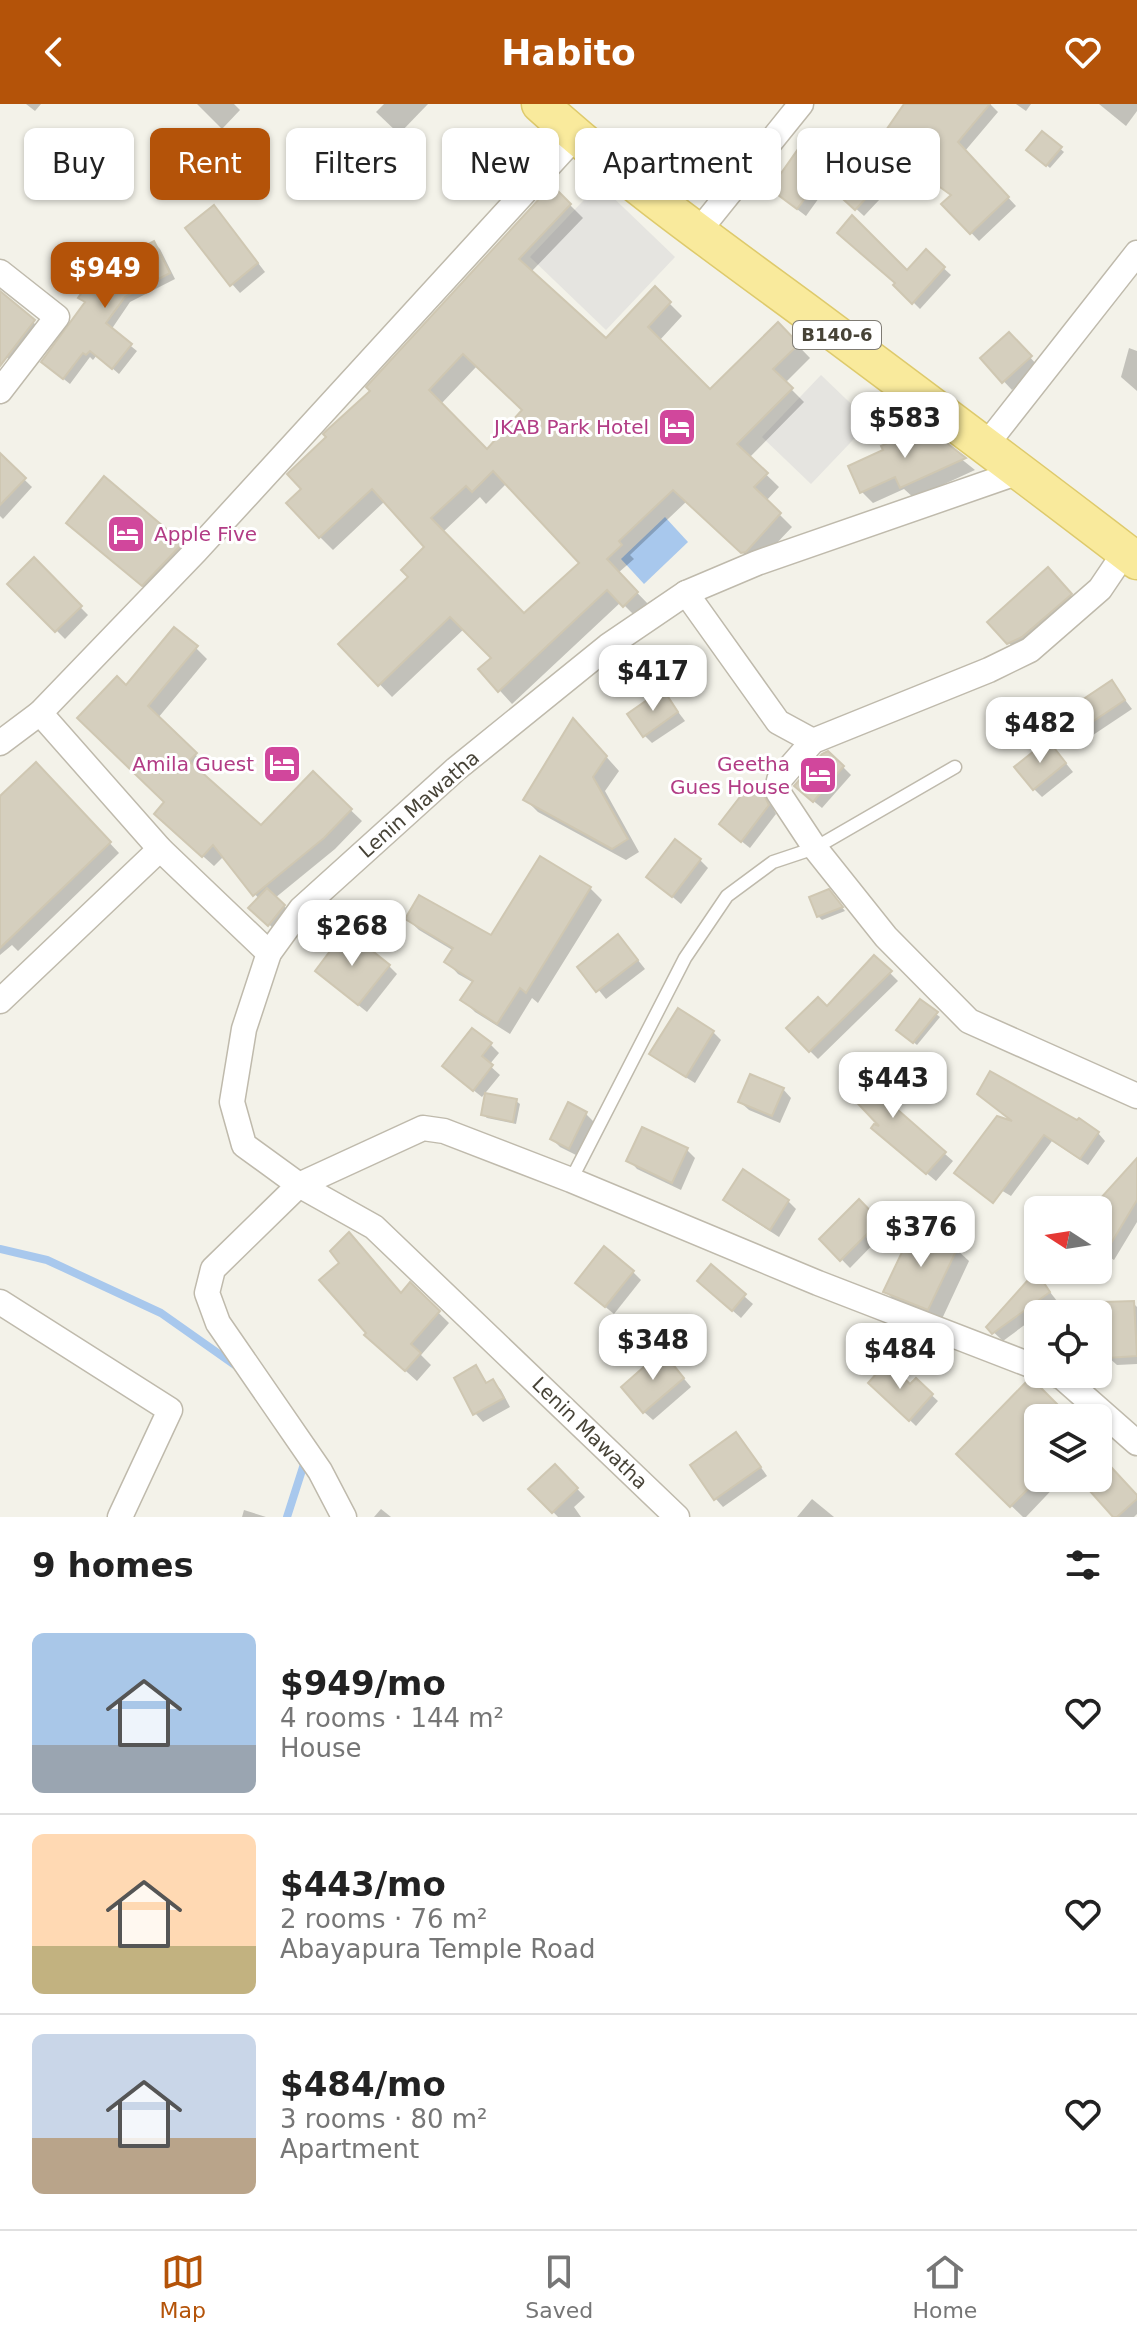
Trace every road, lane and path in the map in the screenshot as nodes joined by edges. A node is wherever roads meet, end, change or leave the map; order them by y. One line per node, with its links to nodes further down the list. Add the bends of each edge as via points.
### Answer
1 (540, 104): 3 (main road, B140-6)
2 (801, 104): 6 (street)
3 (575, 135)
4 (575, 137): 14 (street, via 207,540)
5 (657, 200): 6 (main road, B140-6)
6 (698, 232): 10 (main road, B140-6)
7 (1137, 253): 10 (street)
8 (0, 272): 9 (street, via 57,317)
9 (0, 391)
10 (986, 445): 11 (main road, B140-6)
11 (1022, 471): 12 (main road, B140-6); 13 (street, Lenin Mawatha)
12 (1131, 557): 15 (street, via 1030,650)
13 (686, 593): 15 (street, via 778,722); 20 (street, Lenin Mawatha, via 608,646 456,769 301,909)
14 (40, 713): 16 (street); 19 (street)
15 (813, 741): 18 (street, via 779,780 778,792)
16 (0, 743)
17 (955, 767): 18 (lane)
18 (815, 848): 22 (street, via 886,937 969,1021); 23 (lane, via 773,862 727,896 685,958)
19 (160, 849): 20 (street); 21 (street)
20 (269, 953): 24 (street, Lenin Mawatha, via 244,1029 232,1102 244,1145)
21 (0, 1001)
22 (1137, 1096)
23 (571, 1180): 24 (street, via 444,1131 423,1128); 26 (street)
24 (299, 1185): 30 (street, via 213,1269 207,1293 218,1323 320,1471); 31 (street, Lenin Mawatha, via 374,1227)
25 (0, 1302): 29 (street, via 170,1410)
26 (1024, 1363)
27 (1074, 1388): 28 (street)
28 (1137, 1443)
29 (120, 1517)
30 (344, 1517)
31 (677, 1517)

